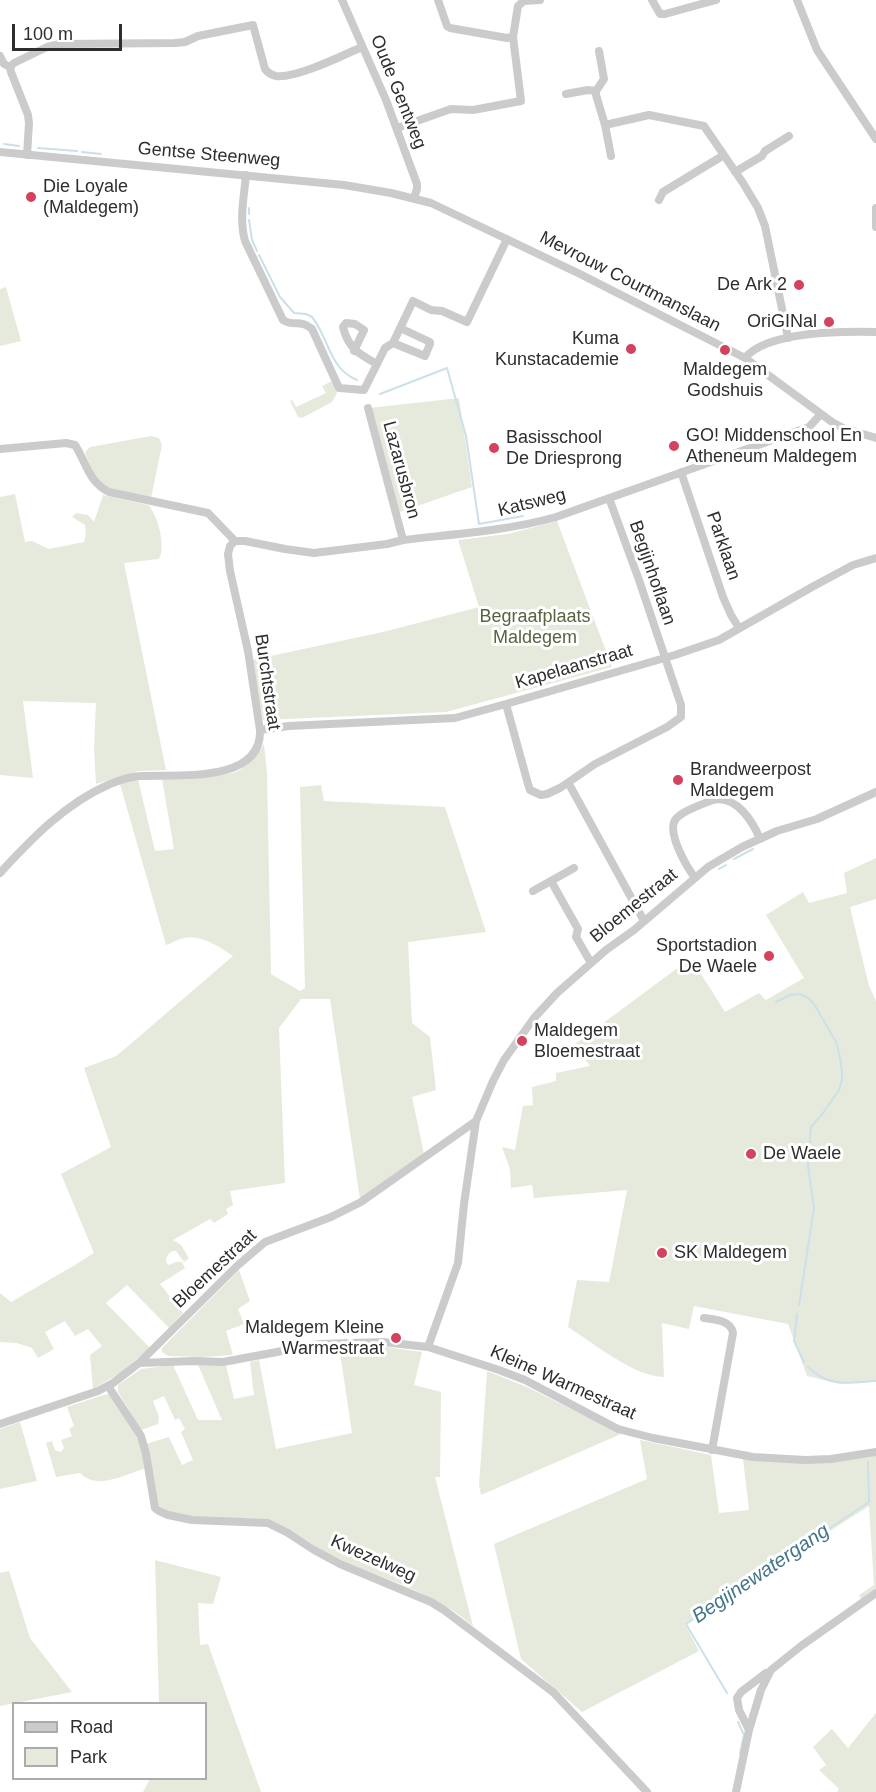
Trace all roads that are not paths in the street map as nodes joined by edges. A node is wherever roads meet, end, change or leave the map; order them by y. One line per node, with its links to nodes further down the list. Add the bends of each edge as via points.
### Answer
1 (342, 0): 8 (street, Oude Gentweg)
2 (438, 0): 7 (street, via 450,28)
3 (540, 0): 7 (street, via 520,3)
4 (652, 0): 5 (street, via 660,14)
5 (716, 0)
6 (797, 0): 17 (street, via 817,50)
7 (513, 37): 15 (street, via 521,101 473,110 451,109)
8 (362, 47): 11 (street, via 305,71 276,76 265,69 256,29 250,24 185,42 53,45); 15 (street, Oude Gentweg)
9 (599, 51): 12 (street, via 604,79)
10 (0, 56): 11 (street)
11 (10, 67): 19 (street, via 28,115)
12 (596, 91): 13 (street); 14 (street)
13 (566, 94)
14 (605, 125): 20 (street, via 649,115 704,126); 21 (street)
15 (397, 128): 24 (street, Oude Gentweg, via 417,184)
16 (789, 136): 22 (street)
17 (876, 139)
18 (0, 152): 19 (street, Gentse Steenweg)
19 (27, 155): 23 (street, Gentse Steenweg)
20 (724, 155): 22 (street); 25 (street, via 663,192)
21 (611, 156)
22 (735, 172): 31 (street, via 765,226)
23 (246, 175): 24 (street, Gentse Steenweg, via 344,185); 35 (street, via 242,218 245,241 283,320 307,324 312,329 339,388 364,390)
24 (414, 198): 28 (street, Mevrouw Courtmanslaan)
25 (659, 200)
26 (876, 208): 27 (street)
27 (876, 227)
28 (507, 239): 29 (street, via 467,322 413,301); 34 (street, Mevrouw Courtmanslaan)
29 (400, 328): 32 (street); 32 (street, via 430,342 425,356)
30 (876, 332): 31 (street)
31 (788, 338): 34 (street, via 753,349)
32 (393, 343): 35 (street, via 385,348)
33 (354, 351): 35 (street)
34 (745, 358): 37 (street, Mevrouw Courtmanslaan)
35 (377, 364)
36 (368, 408): 42 (street, Lazarusbron)
37 (821, 414): 38 (street, Mevrouw Courtmanslaan, via 843,428); 40 (street, Katsweg, via 809,427)
38 (876, 438)
39 (0, 449): 43 (street, via 66,442 75,445 90,476 103,489 208,513)
40 (681, 472): 41 (street, Katsweg); 45 (street, Parklaan, via 723,597)
41 (609, 498): 42 (street, Katsweg, via 503,529); 46 (street, Begijnhoflaan)
42 (403, 540): 43 (street, Katsweg, via 314,553)
43 (236, 541): 48 (street, Burchtstraat, via 228,554 230,571)
44 (876, 558): 45 (street, Kapelaanstraat, via 832,576)
45 (739, 628): 46 (street, Kapelaanstraat, via 719,640)
46 (664, 658): 47 (street, Kapelaanstraat); 49 (street, Begijnhoflaan, via 681,705 681,717 594,764)
47 (506, 704): 48 (street, Kapelaanstraat, via 455,718); 49 (street, via 530,790 541,795)
48 (260, 730): 53 (street, Burchtstraat, via 253,754 232,768 126,778 96,791 46,825)
49 (569, 784): 57 (street)
50 (876, 792): 51 (street, Bloemestraat)
51 (760, 839): 54 (street, Bloemestraat); 54 (street, via 744,811 718,798 680,816 673,826 674,837)
52 (574, 868): 55 (street)
53 (0, 873)
54 (695, 878): 57 (street, Bloemestraat)
55 (551, 880): 56 (street); 58 (street, via 578,929 576,937)
56 (533, 891)
57 (644, 921): 58 (street, Bloemestraat)
58 (591, 963): 59 (street, Bloemestraat, via 557,993 522,1034 504,1060)
59 (476, 1121): 61 (street, Bloemestraat, via 458,1263); 62 (street, Bloemestraat, via 361,1202 331,1218 265,1242)
60 (704, 1318): 65 (street, via 725,1323 733,1333)
61 (428, 1347): 62 (street, Kleine Warmestraat, via 383,1342 320,1344 223,1362); 65 (street, Kleine Warmestraat, via 525,1380 618,1428)
62 (139, 1363): 63 (street)
63 (108, 1386): 64 (street); 70 (street, Kwezelweg, via 141,1436 159,1512 192,1520 268,1523 340,1564 437,1606 553,1692)
64 (0, 1424)
65 (711, 1450): 66 (street, Kleine Warmestraat, via 805,1460)
66 (876, 1452)
67 (876, 1593): 68 (street)
68 (772, 1670): 69 (street, via 763,1684); 69 (street, via 737,1698)
69 (749, 1730): 71 (street)
70 (647, 1792)
71 (736, 1792)

